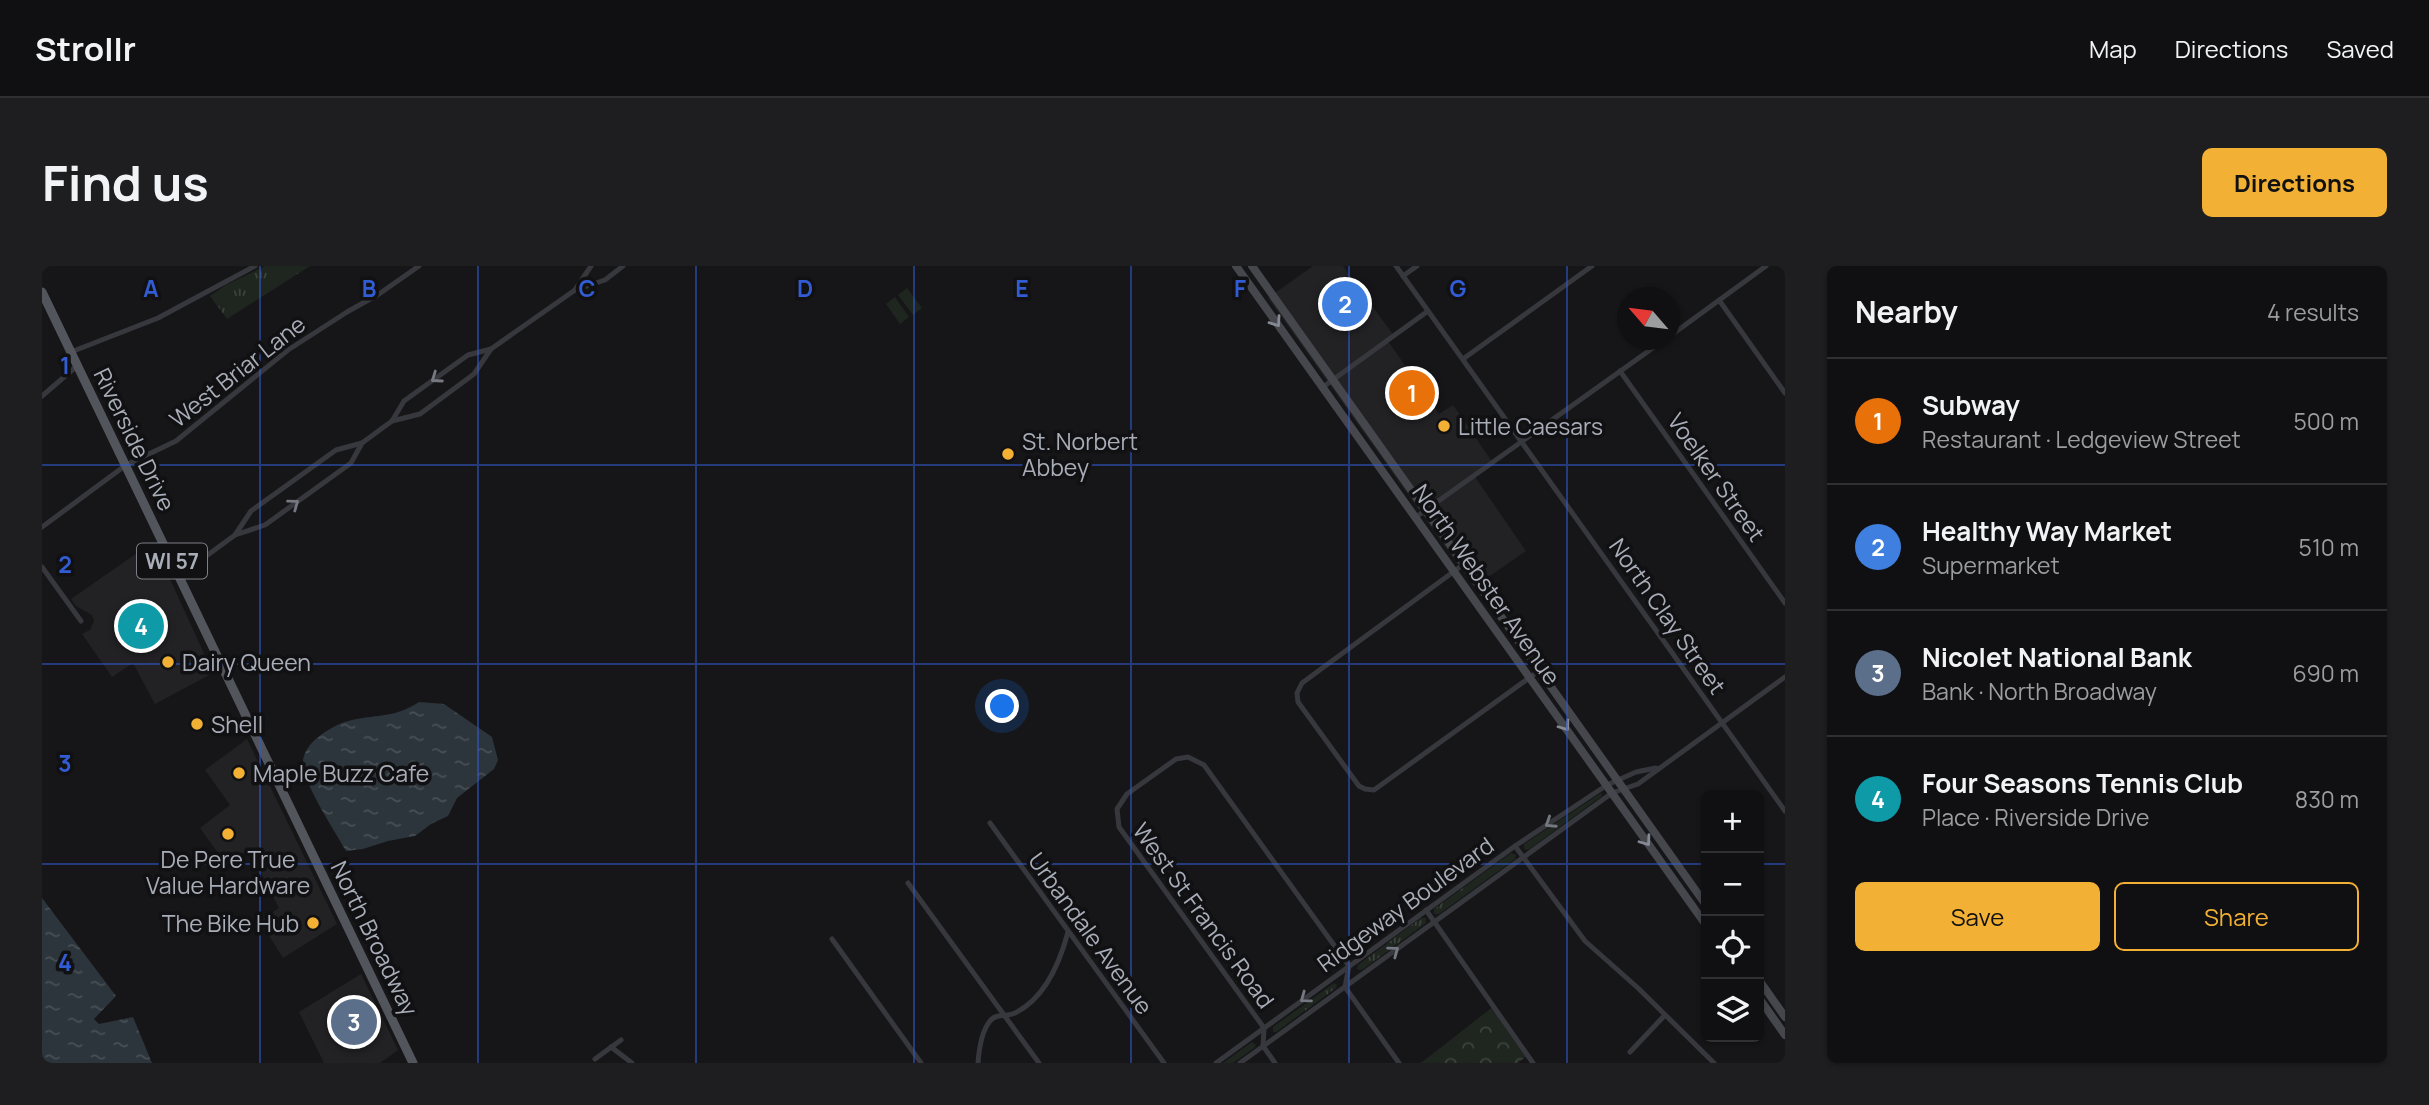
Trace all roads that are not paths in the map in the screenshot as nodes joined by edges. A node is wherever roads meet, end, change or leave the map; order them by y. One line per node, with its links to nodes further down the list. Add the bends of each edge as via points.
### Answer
1 (256, 266): 19 (street, via 158,318)
2 (419, 266): 30 (street, West Briar Lane, via 288,350 176,441)
3 (591, 266): 12 (street)
4 (623, 266): 12 (street, via 605,280)
5 (1236, 266): 24 (main road, North Webster Avenue, one-way to 24)
6 (1252, 266): 23 (main road, North Webster Avenue)
7 (1396, 266): 11 (street, North Clay Street)
8 (1417, 266): 11 (street)
9 (1592, 266): 20 (street)
10 (1766, 266): 14 (street)
11 (1403, 276): 15 (street, North Clay Street)
12 (575, 290): 17 (street)
13 (42, 292): 19 (main road, Riverside Drive / WI 57)
14 (1719, 300): 16 (street); 25 (street)
15 (1428, 311): 20 (street, North Clay Street); 23 (street)
16 (1680, 329)
17 (491, 349): 27 (street, one-way to 27, via 468,355 404,401); 27 (street, via 474,374 420,414)
18 (1650, 350): 22 (street)
19 (71, 352): 21 (main road, Riverside Drive / WI 57)
20 (1463, 359): 28 (street, North Clay Street)
21 (78, 365): 26 (street); 30 (main road, Riverside Drive / WI 57)
22 (1620, 371): 28 (street); 39 (street, Voelker Street)
23 (1333, 380): 24 (street); 31 (main road, North Webster Avenue)
24 (1323, 387): 32 (main road, North Webster Avenue)
25 (1785, 393)
26 (42, 396)
27 (392, 421): 29 (street)
28 (1522, 442): 31 (street); 44 (street, North Clay Street)
29 (362, 443): 34 (street, one-way to 29, via 265,525 351,463); 34 (street, via 336,450 251,511)
30 (126, 466): 33 (street, West Briar Lane); 38 (main road, Riverside Drive / WI 57)
31 (1426, 510): 32 (street); 35 (main road, North Webster Avenue)
32 (1416, 517): 37 (main road, North Webster Avenue)
33 (42, 527)
34 (234, 536): 38 (street)
35 (1464, 564): 37 (street); 41 (main road, North Webster Avenue)
36 (42, 567): 40 (street)
37 (1454, 571): 43 (main road, North Webster Avenue); 43 (street, via 1300,684 1298,702 1359,786 1374,790)
38 (179, 576): 52 (main road, Riverside Drive / WI 57)
39 (1785, 603)
40 (81, 621)
41 (1540, 670): 43 (street); 46 (main road, North Webster Avenue)
42 (1785, 677): 44 (street, Ridgeway Boulevard)
43 (1530, 678): 47 (main road, North Webster Avenue, one-way to 47)
44 (1722, 722): 45 (street, Ridgeway Boulevard); 50 (street, North Clay Street)
45 (1660, 767): 46 (street, Ridgeway Boulevard); 48 (street, Ridgeway Boulevard)
46 (1618, 780): 47 (street, Ridgeway Boulevard); 48 (main road, North Webster Avenue)
47 (1606, 785): 49 (main road, North Webster Avenue); 53 (street, Ridgeway Boulevard, one-way to 53)
48 (1624, 789): 49 (street, Ridgeway Boulevard); 56 (main road, North Webster Avenue)
49 (1612, 793): 54 (street, Ridgeway Boulevard); 58 (main road, North Webster Avenue, one-way to 58)
50 (1785, 811)
51 (990, 823): 60 (street, Urbandale Avenue)
52 (302, 831): 76 (main road, North Broadway / WI 57)
53 (1516, 846): 54 (street); 57 (street, Ridgeway Boulevard)
54 (1524, 857): 59 (street, Ridgeway Boulevard); 67 (street, via 1585,941)
55 (908, 883): 66 (street)
56 (1701, 898)
57 (1426, 910): 59 (street); 62 (street, Ridgeway Boulevard)
58 (1701, 918)
59 (1434, 922): 63 (street, Ridgeway Boulevard, one-way to 59); 86 (street)
60 (1068, 931): 66 (street, via 1057,966 1044,986 1027,1005); 81 (street, Urbandale Avenue)
61 (832, 939): 78 (street)
62 (1349, 967): 63 (street); 69 (street, Ridgeway Boulevard, one-way to 69); 69 (street, West St Francis Road, via 1204,765 1188,757 1170,763 1124,797 1117,809 1119,827)
63 (1345, 987): 72 (street, Ridgeway Boulevard); 85 (street)
64 (1764, 987): 68 (main road)
65 (1764, 1005): 70 (main road)
66 (1005, 1015): 79 (street, via 990,1021); 80 (street)
67 (1665, 1015): 74 (street); 87 (street)
68 (1785, 1017)
69 (1264, 1028): 72 (street); 82 (street, Ridgeway Boulevard)
70 (1785, 1035)
71 (621, 1040): 73 (street)
72 (1263, 1046): 83 (street, Ridgeway Boulevard); 84 (street)
73 (611, 1047): 75 (street); 77 (street)
74 (1630, 1052)
75 (595, 1059)
76 (413, 1063)
77 (632, 1063)
78 (921, 1063)
79 (978, 1063)
80 (1039, 1063)
81 (1164, 1063)
82 (1216, 1063)
83 (1240, 1063)
84 (1275, 1063)
85 (1399, 1063)
86 (1533, 1063)
87 (1714, 1063)

